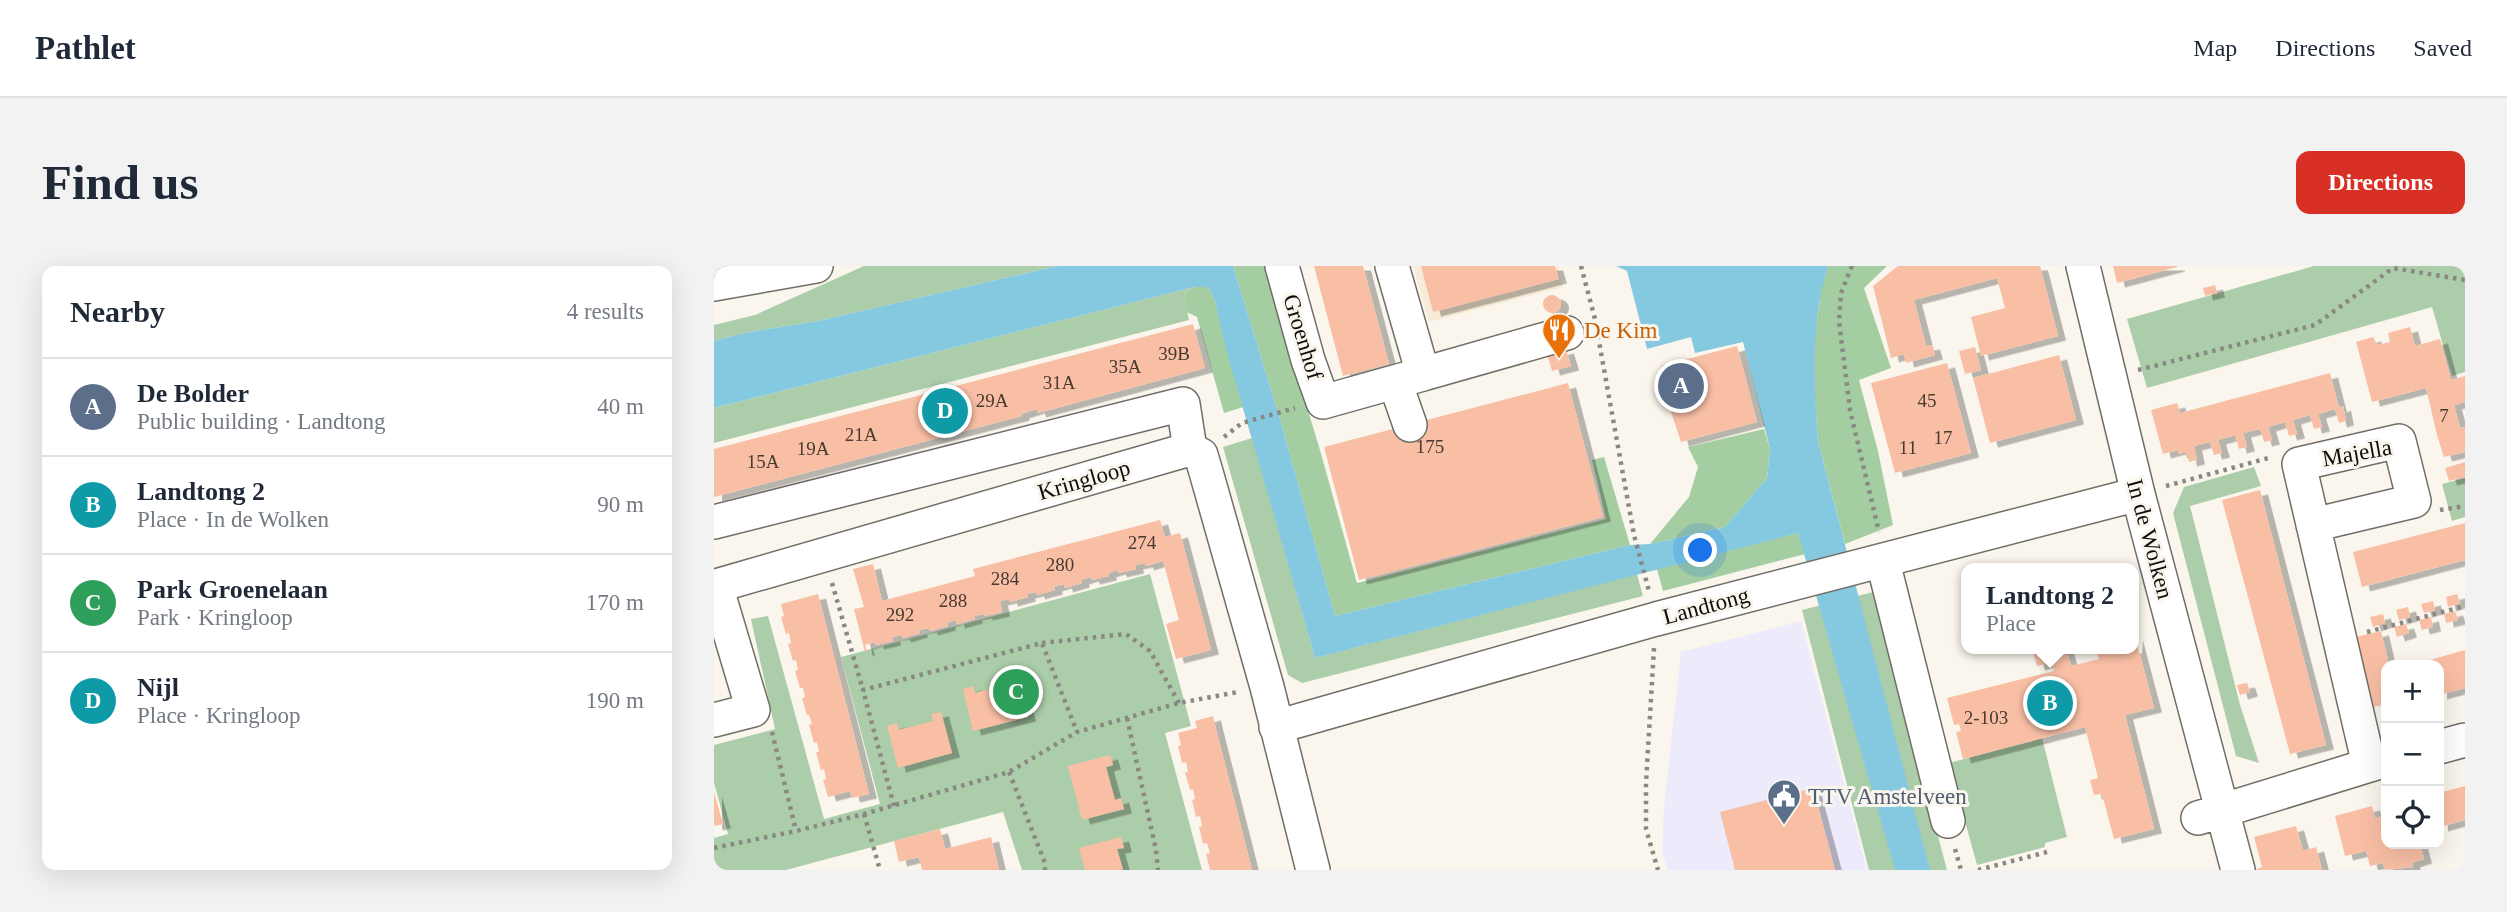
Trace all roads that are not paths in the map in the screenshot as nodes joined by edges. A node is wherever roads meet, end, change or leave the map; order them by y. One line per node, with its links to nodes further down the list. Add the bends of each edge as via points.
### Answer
1 (816, 266): 5 (street)
2 (1282, 266): 7 (street, Groenhof, via 1323,402)
3 (1392, 266): 7 (street)
4 (2083, 266): 10 (street, In de Wolken)
5 (714, 284)
6 (1582, 330): 7 (street)
7 (1409, 378): 8 (street)
8 (1410, 425)
9 (1190, 449): 11 (street, via 1183,404); 14 (street, Kringloop); 16 (street, via 1201,455)
10 (2138, 494): 13 (street, Landtong, via 2037,511); 20 (street, In de Wolken)
11 (714, 522)
12 (2313, 525): 12 (street, Majella, via 2298,464 2399,441 2414,501); 19 (street, Majella, via 2340,639)
13 (1870, 565): 16 (street, Landtong); 21 (street)
14 (715, 583): 15 (street, Kringloop, via 753,710)
15 (714, 720)
16 (1276, 727): 22 (street)
17 (2465, 740): 18 (street)
18 (2444, 746)
19 (2378, 763): 20 (street)
20 (2211, 815): 23 (street, In de Wolken)
21 (1948, 821)
22 (1313, 870)
23 (2238, 870)

